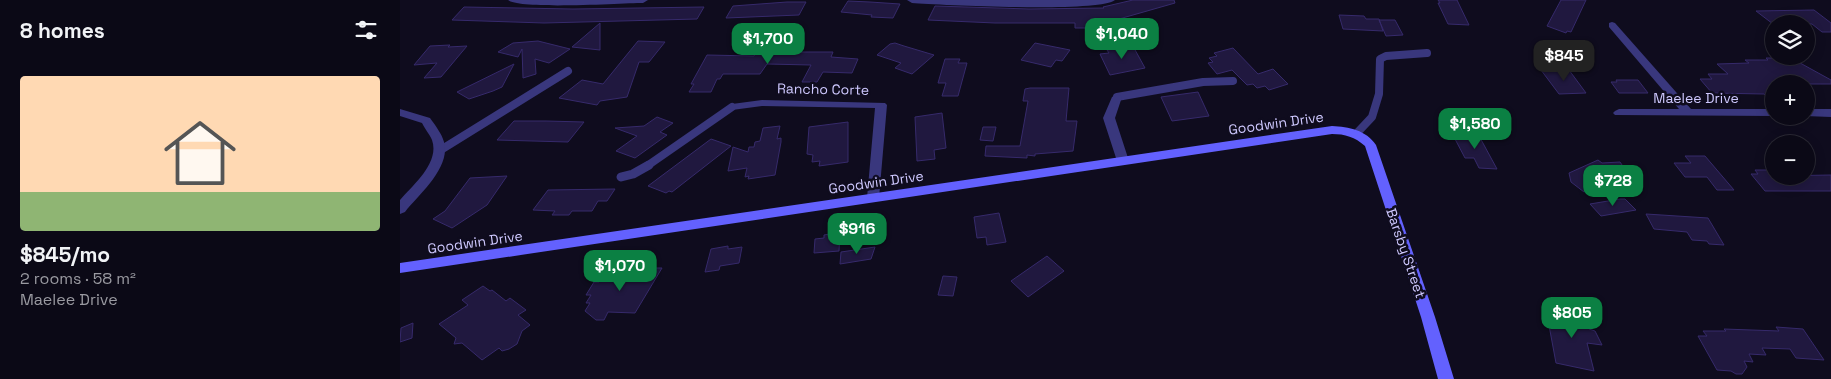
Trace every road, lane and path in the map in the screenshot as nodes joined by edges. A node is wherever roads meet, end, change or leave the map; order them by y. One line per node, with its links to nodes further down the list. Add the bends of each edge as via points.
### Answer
1 (513, 0): 2 (street)
2 (643, 0)
3 (912, 0): 5 (street)
4 (1110, 0): 5 (street, via 1083,4)
5 (932, 1)
6 (1612, 25): 14 (street)
7 (1427, 54): 18 (lane, via 1380,59 1379,94 1372,117)
8 (568, 71): 19 (lane)
9 (1232, 81): 10 (lane, via 1203,82)
10 (1117, 97): 20 (street, via 1109,118)
11 (732, 107): 21 (lane, via 647,166); 22 (street, Rancho Corte, via 762,103 882,105)
12 (400, 112): 19 (street, via 426,121 438,141)
13 (1619, 113): 14 (street, Maelee Drive)
14 (1688, 113): 15 (street, Maelee Drive)
15 (1765, 113)
16 (1815, 113): 17 (street)
17 (1831, 113)
18 (1356, 134): 20 (street, Goodwin Drive, via 1332,130); 25 (street, Barsby Street, via 1370,145)
19 (439, 151): 23 (street, via 435,168)
20 (1123, 161): 22 (street, Goodwin Drive)
21 (621, 178)
22 (873, 198): 24 (street, Goodwin Drive)
23 (400, 209)
24 (400, 268)
25 (1446, 379)

